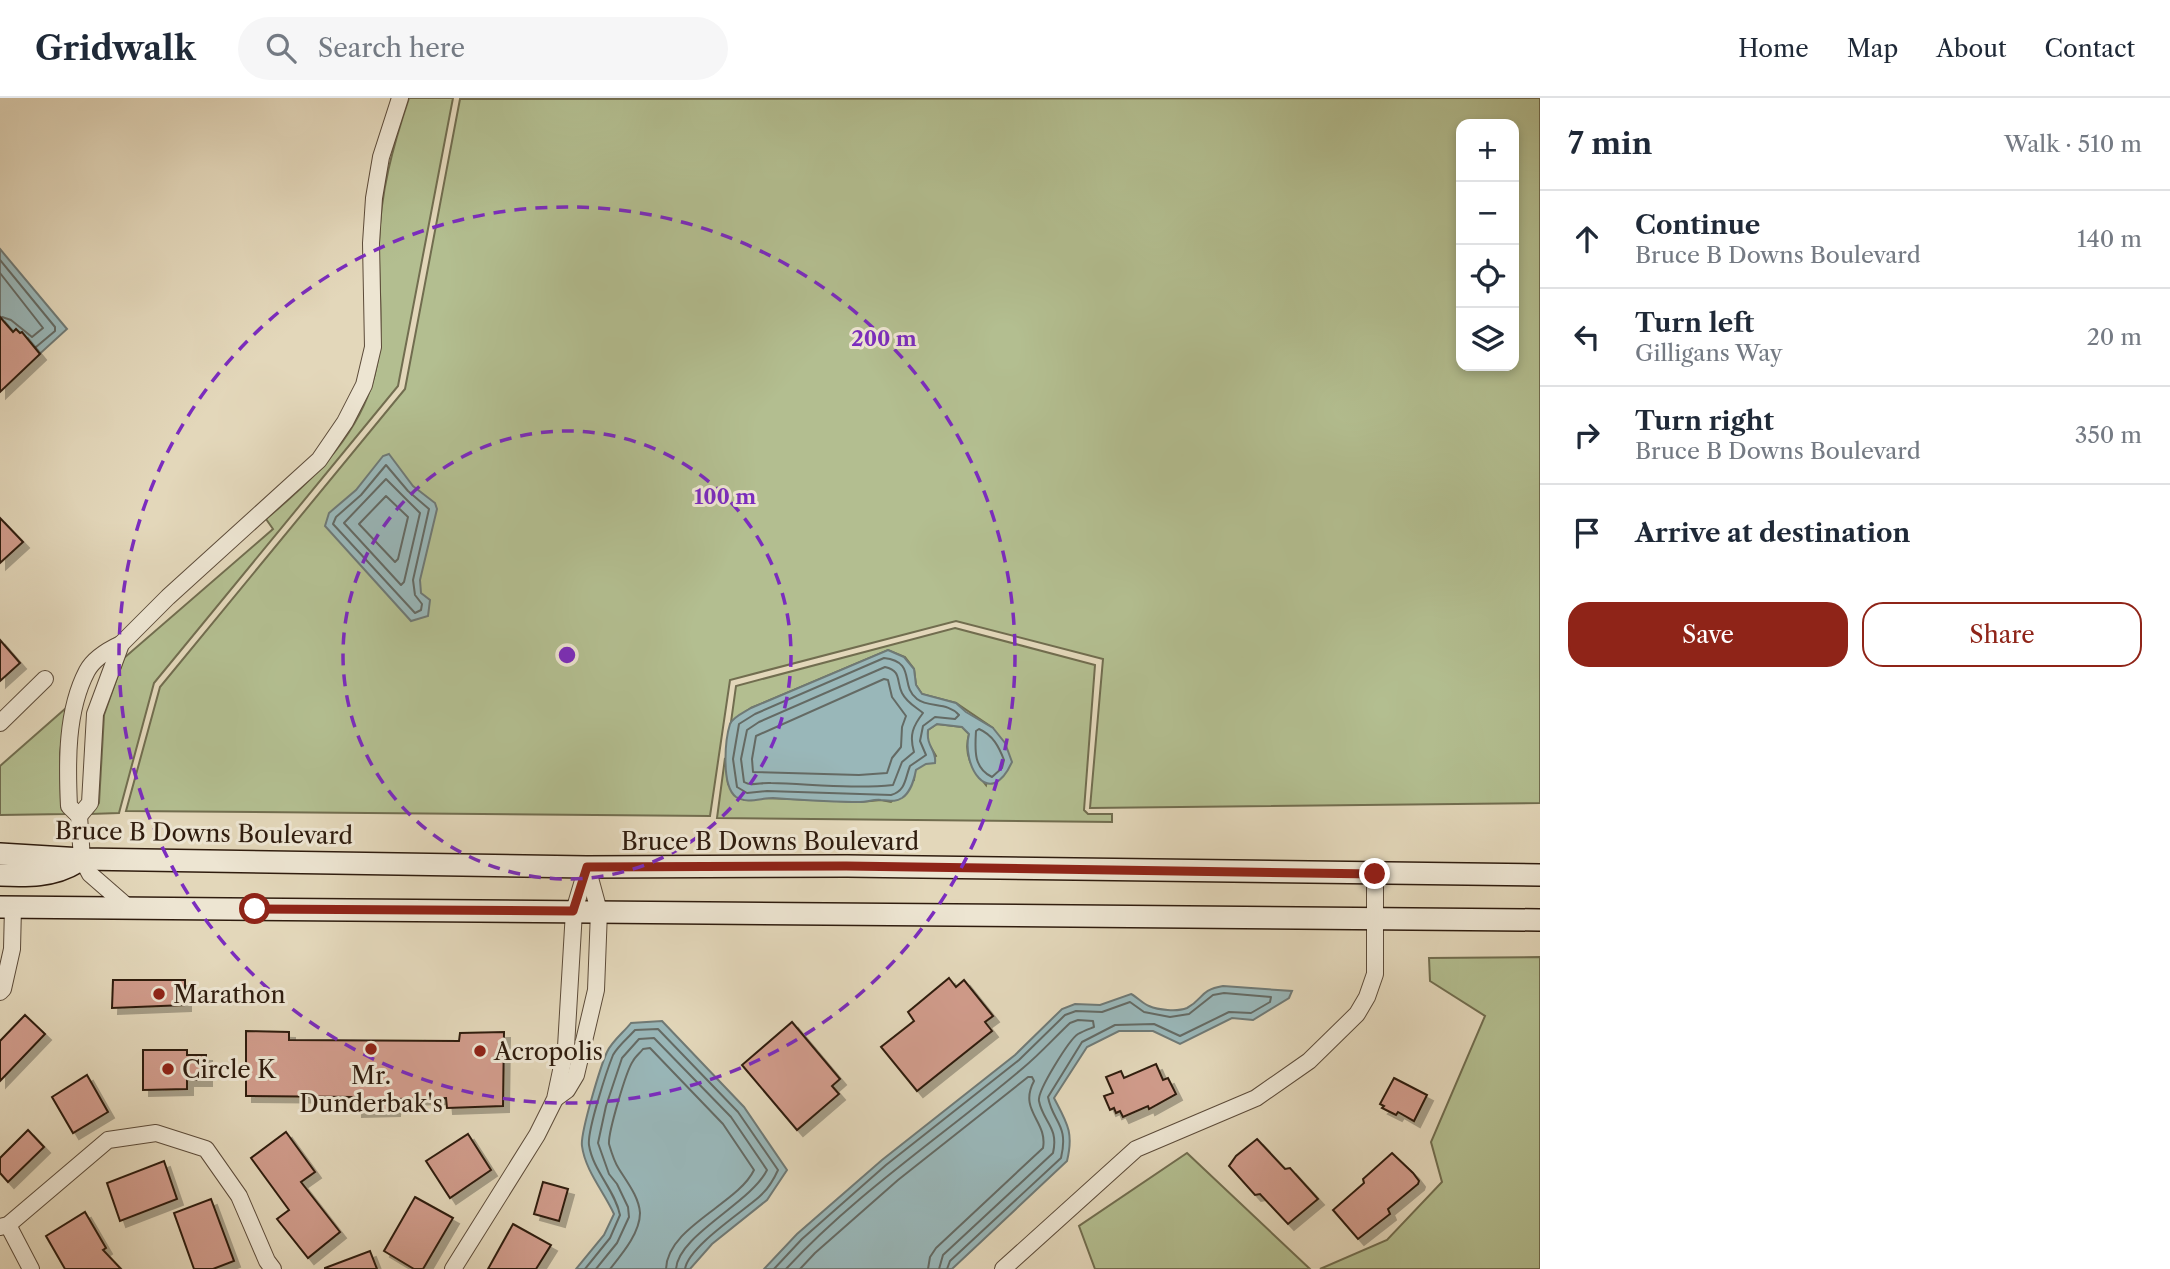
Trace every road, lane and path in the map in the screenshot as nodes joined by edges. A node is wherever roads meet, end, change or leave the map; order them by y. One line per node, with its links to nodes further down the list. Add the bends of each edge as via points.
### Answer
1 (400, 98): 2 (street, via 374,198 373,346 364,385 319,460)
2 (121, 645): 5 (street, via 95,714 90,803); 5 (street, via 105,652 88,670 75,705 68,753 69,806)
3 (45, 679): 4 (street)
4 (0, 723)
5 (79, 816): 7 (street)
6 (0, 854): 7 (main road, Bruce B Downs Boulevard)
7 (82, 859): 8 (main road, Bruce B Downs Boulevard); 10 (main road, via 66,869 37,876); 13 (street, via 90,874)
8 (587, 867): 9 (main road, Bruce B Downs Boulevard); 14 (street); 15 (street)
9 (1375, 874): 11 (main road, Bruce B Downs Boulevard); 16 (street)
10 (0, 875)
11 (1540, 875)
12 (6, 907): 13 (main road); 18 (street, via 11,958)
13 (129, 908): 14 (main road)
14 (573, 911): 15 (main road); 19 (street, via 566,1046)
15 (598, 911): 16 (main road); 19 (street, via 596,990 576,1074)
16 (1376, 919): 17 (main road); 24 (street, via 1375,974 1367,997 1357,1014 1309,1061 1256,1098 1136,1149)
17 (1540, 920)
18 (0, 992)
19 (555, 1099): 23 (street)
20 (4, 1226): 21 (street); 22 (street, via 108,1140 156,1133 206,1149 239,1196)
21 (31, 1269)
22 (273, 1269)
23 (453, 1269)
24 (1003, 1269)

